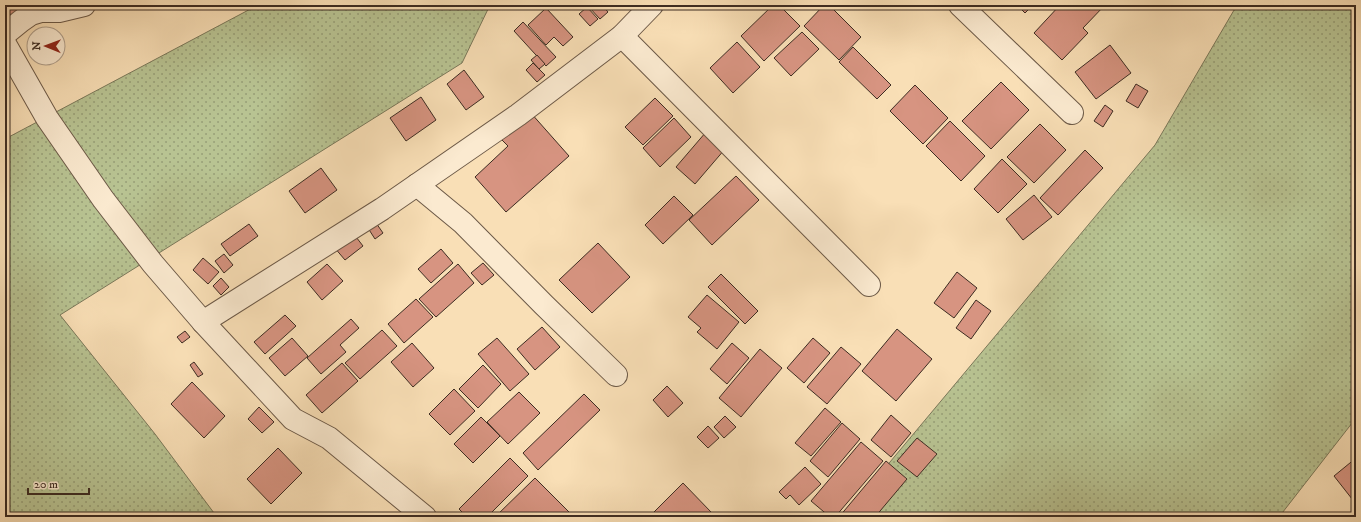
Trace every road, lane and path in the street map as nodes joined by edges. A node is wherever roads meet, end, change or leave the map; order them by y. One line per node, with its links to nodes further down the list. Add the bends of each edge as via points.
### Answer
1 (84, 5): 4 (street, via 31,14)
2 (652, 5): 5 (street)
3 (960, 5): 7 (street)
4 (5, 34)
5 (622, 36): 8 (street, via 518,115); 9 (street)
6 (5, 44): 10 (street, via 47,118 103,199 153,264)
7 (1072, 113)
8 (417, 185): 10 (street); 11 (street, via 463,223)
9 (869, 285)
10 (203, 322): 12 (street, via 293,419 329,438)
11 (616, 375)
12 (425, 517)

